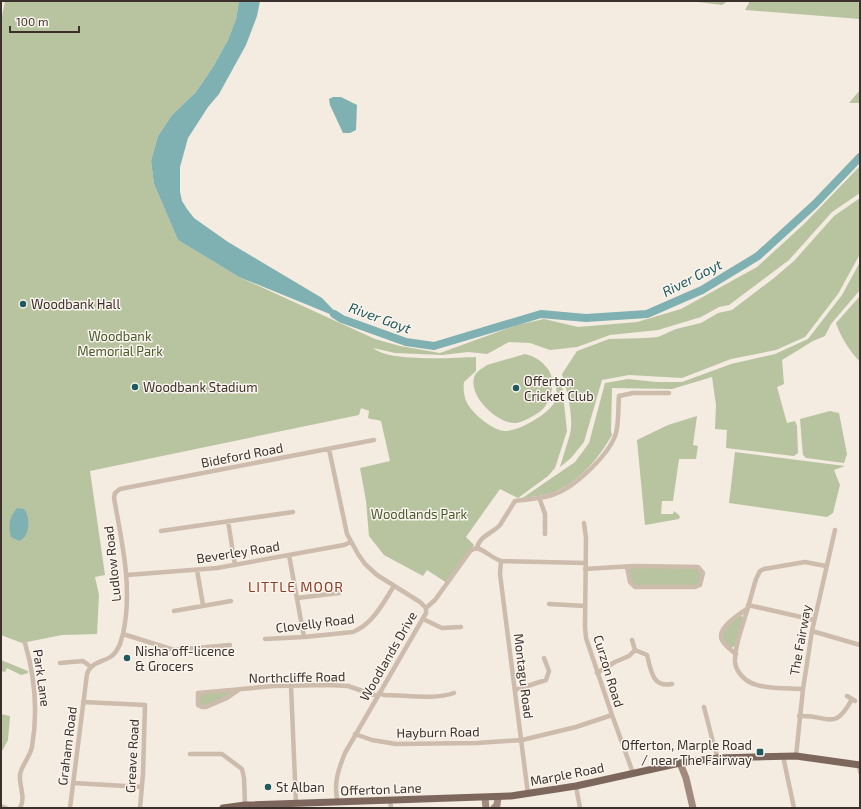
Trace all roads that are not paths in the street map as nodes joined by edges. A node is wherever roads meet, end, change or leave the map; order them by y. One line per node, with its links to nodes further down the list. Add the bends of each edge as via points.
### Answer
1 (669, 393): 5 (street, Woodlands Drive, via 633,393 619,396 616,432 609,446 590,470 573,485 554,495)
2 (374, 440): 3 (street, Bideford Road)
3 (329, 449): 4 (street, Bideford Road, via 120,489); 12 (street, via 347,534)
4 (115, 493): 22 (street, Ludlow Road)
5 (539, 497): 11 (street, via 545,514); 13 (street, Woodlands Drive, via 515,501 500,525 482,538)
6 (293, 512): 7 (street)
7 (228, 521): 10 (street); 17 (street)
8 (584, 523): 16 (street, Curzon Road)
9 (836, 530): 19 (street, The Fairway)
10 (162, 531)
11 (545, 534)
12 (351, 542): 14 (street, Beverley Road); 23 (street, via 365,564)
13 (477, 548): 15 (street); 31 (street, Woodlands Drive, via 471,550 435,600)
14 (289, 555): 17 (street, Beverley Road); 25 (street)
15 (501, 561): 16 (street); 54 (street, Montagu Road, via 500,574)
16 (586, 563): 20 (street, Curzon Road)
17 (235, 565): 21 (street, Beverley Road)
18 (627, 566): 18 (street, via 698,567 703,573 700,585 695,587 635,587 630,582); 20 (street)
19 (826, 566): 30 (street, via 805,562 764,569 758,575); 34 (street, The Fairway)
20 (585, 569): 29 (street, Curzon Road)
21 (197, 570): 22 (street, Beverley Road); 28 (street)
22 (127, 575): 37 (street, Ludlow Road, via 127,609)
23 (394, 586): 31 (street); 38 (street, Clovelly Road, via 374,616 361,629)
24 (339, 593): 25 (street)
25 (297, 598): 38 (street)
26 (232, 601): 28 (street)
27 (549, 604): 29 (street)
28 (203, 605): 32 (street)
29 (585, 606): 49 (street, Curzon Road, via 586,638)
30 (748, 606): 34 (street); 45 (street); 45 (street, via 721,632 723,642)
31 (426, 608): 33 (street, Woodlands Drive)
32 (174, 611)
33 (423, 619): 35 (street, via 442,628); 56 (street, Woodlands Drive)
34 (814, 620): 36 (street, The Fairway)
35 (461, 627)
36 (812, 631): 43 (street); 53 (street, The Fairway)
37 (123, 634): 42 (street, via 174,650); 48 (street, Ludlow Road, via 114,656)
38 (304, 637): 39 (street, Clovelly Road)
39 (265, 639)
40 (632, 640): 44 (street)
41 (26, 643): 82 (street, Park Lane, via 31,662 36,710 32,748 20,776)
42 (230, 644)
43 (860, 644)
44 (636, 650): 49 (street); 50 (street, via 647,655 654,680 659,684)
45 (736, 654): 53 (street, via 737,669 749,682 759,686)
46 (544, 658): 54 (street, via 549,671 546,680)
47 (60, 663): 48 (street, via 83,661)
48 (91, 667): 58 (street, Graham Road, via 87,674)
49 (597, 673): 60 (street, Curzon Road)
50 (672, 684)
51 (291, 686): 52 (street, Northcliffe Road); 56 (street, Northcliffe Road, via 348,686); 79 (street)
52 (240, 689): 52 (street, Northcliffe Road, via 198,693 198,705 206,707)
53 (803, 689): 61 (street, The Fairway)
54 (515, 690): 63 (street, Montagu Road)
55 (454, 693): 56 (street, Northcliffe Road, via 445,696)
56 (378, 694): 62 (street, Woodlands Drive)
57 (851, 698): 61 (street, via 842,715 835,718 828,720)
58 (83, 702): 71 (street, Graham Road); 73 (street, Greave Road, via 145,705)
59 (704, 707): 67 (street)
60 (612, 716): 63 (street, Hayburn Road); 70 (street, Curzon Road)
61 (800, 716): 66 (street, The Fairway)
62 (355, 734): 63 (street, Hayburn Road, via 396,744); 77 (street, Woodlands Drive, via 338,771 335,792)
63 (522, 740): 74 (street, Montagu Road)
64 (190, 754): 78 (street, via 222,754 242,769)
65 (783, 756): 66 (main road, Marple Road); 67 (main road, Marple Road); 90 (street)
66 (796, 756): 69 (main road, Marple Road)
67 (718, 758): 68 (main road, Marple Road)
68 (683, 763): 70 (main road, Marple Road); 89 (main road)
69 (860, 768)
70 (633, 773): 72 (main road, Marple Road)
71 (74, 783): 73 (street); 83 (street, Graham Road)
72 (576, 786): 74 (main road, Marple Road); 88 (street)
73 (142, 787): 84 (street, Greave Road)
74 (528, 794): 76 (main road, Marple Road)
75 (390, 800): 76 (main road, Offerton Lane); 77 (main road, Offerton Lane); 86 (street)
76 (494, 802): 87 (main road)
77 (338, 803): 79 (main road, Offerton Lane)
78 (245, 805): 79 (main road, Offerton Lane); 85 (main road, Offerton Lane)
79 (299, 805)
80 (1, 806): 81 (street)
81 (6, 808)
82 (20, 808)
83 (70, 808)
84 (140, 808)
85 (223, 808)
86 (391, 808)
87 (486, 808)
88 (580, 808)
89 (693, 808)
90 (794, 808)

